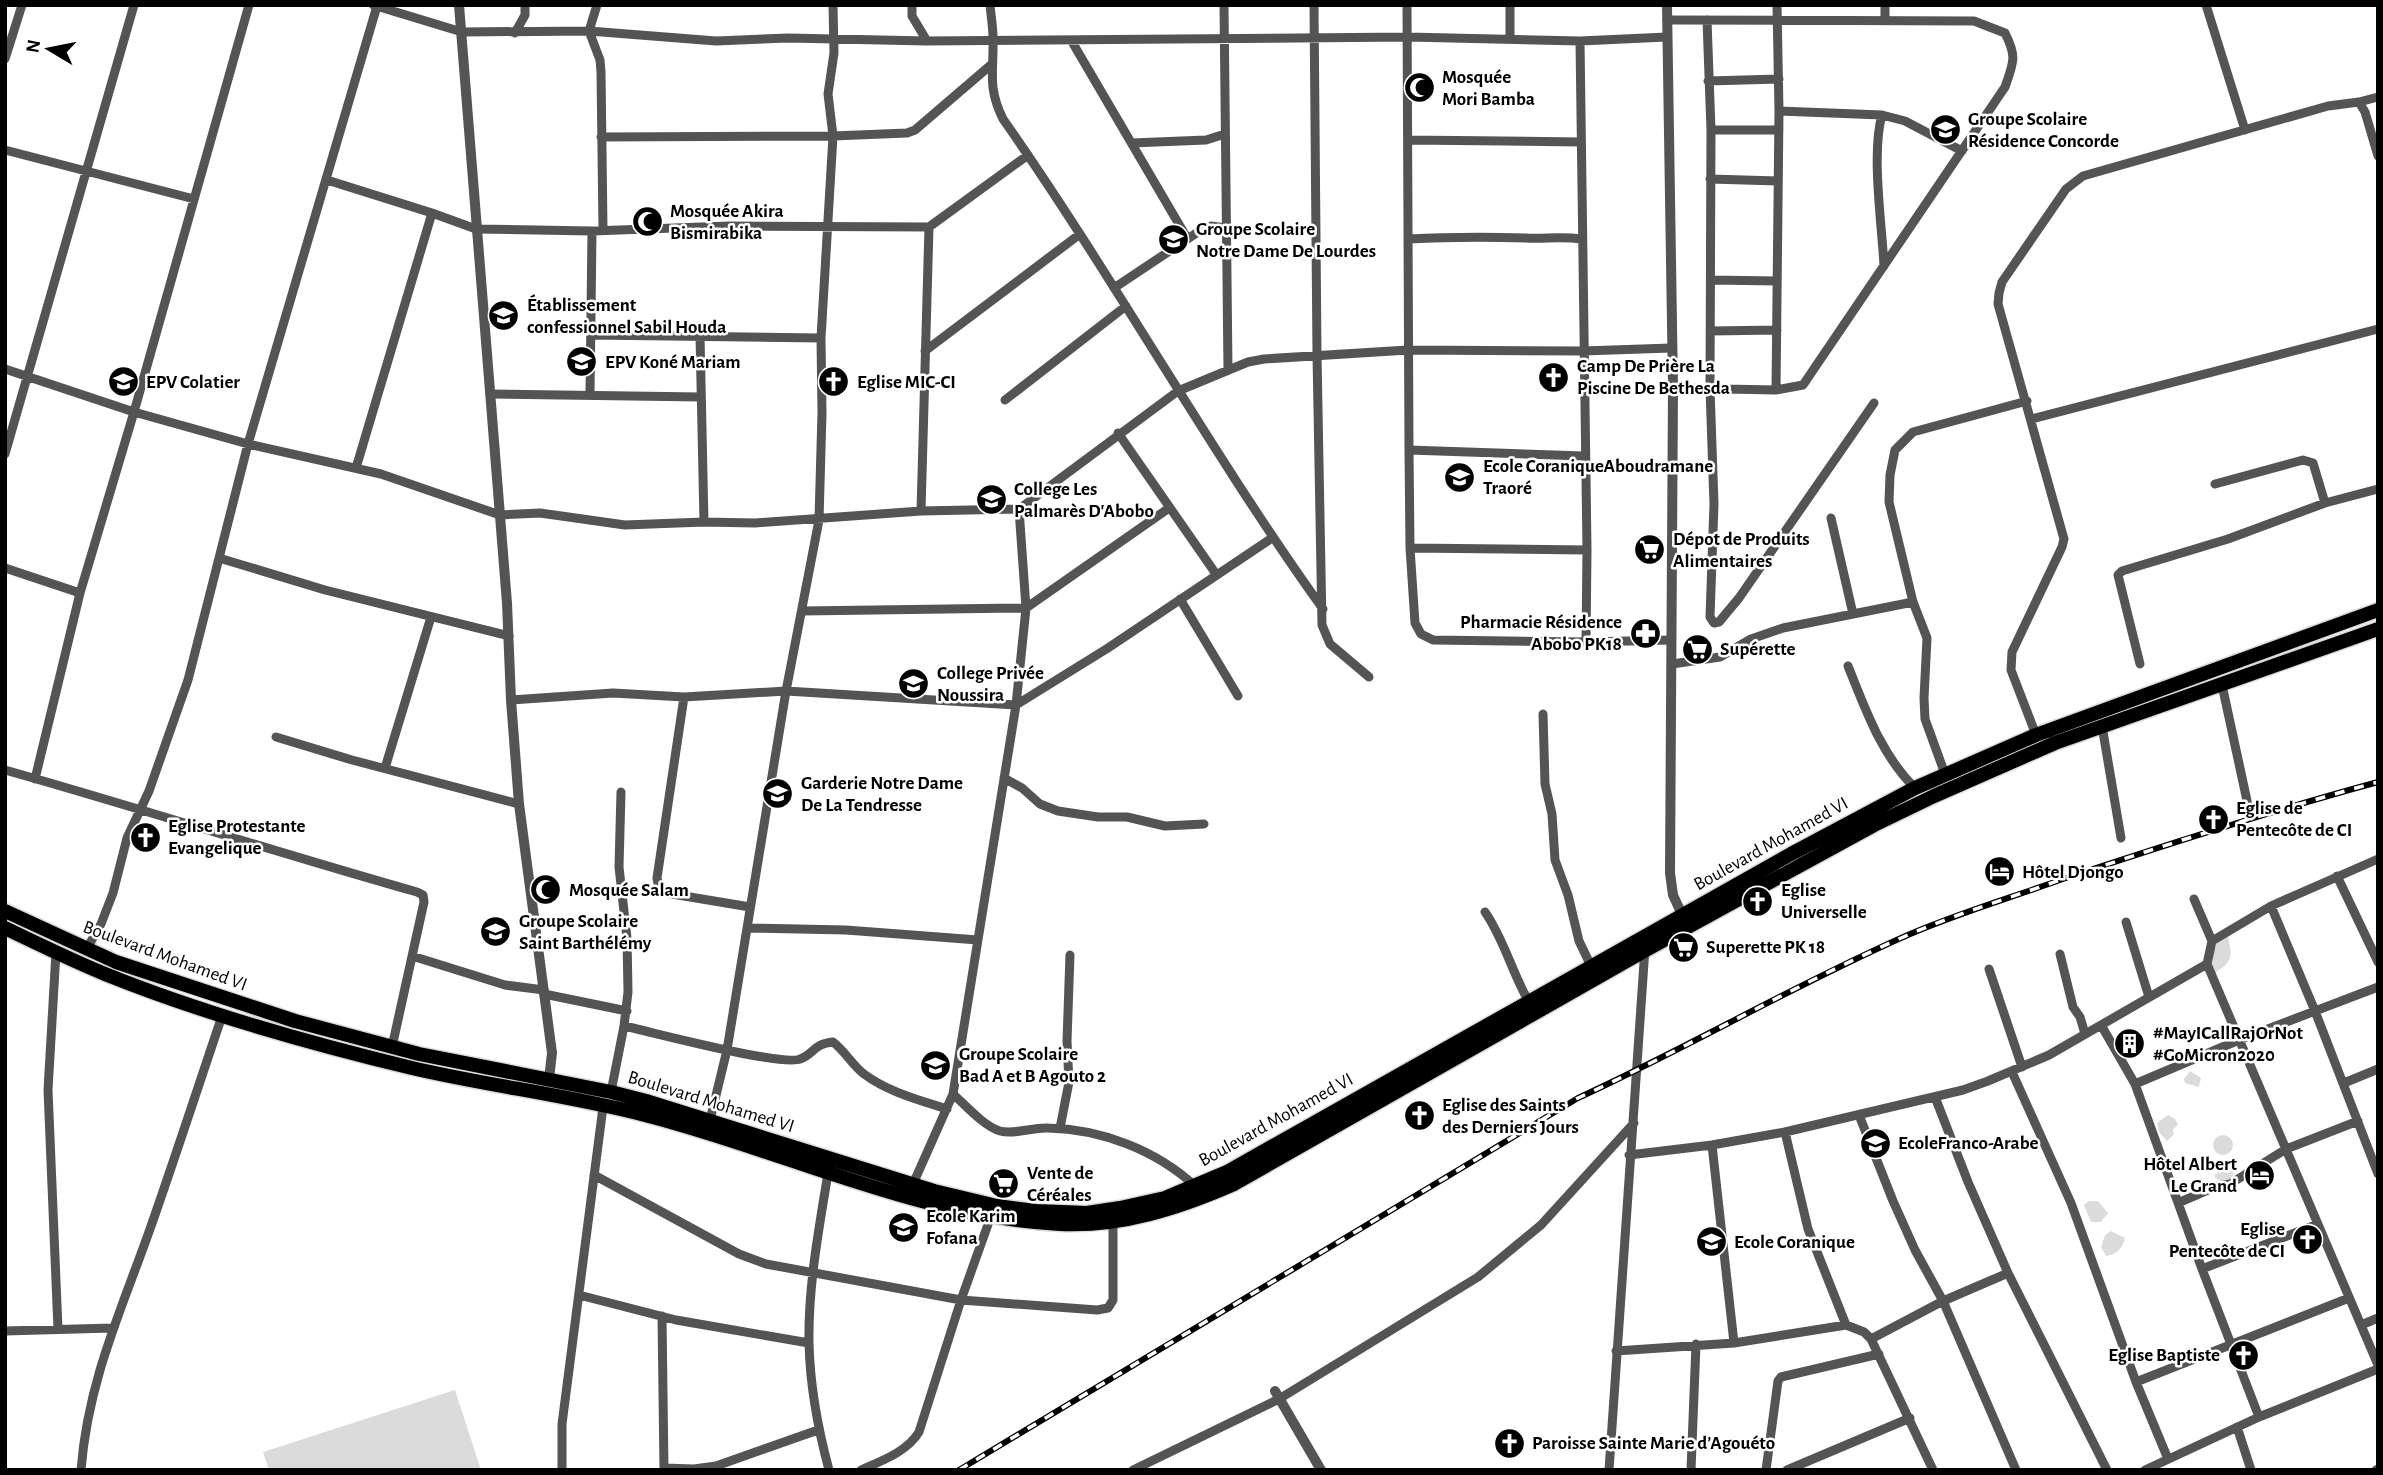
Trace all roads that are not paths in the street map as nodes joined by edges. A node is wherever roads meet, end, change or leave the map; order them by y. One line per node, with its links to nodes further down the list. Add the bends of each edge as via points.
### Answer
1 (22, 5): 36 (street)
2 (134, 5): 57 (street)
3 (249, 5): 61 (street)
4 (459, 5): 24 (street)
5 (525, 5): 25 (street)
6 (597, 5): 23 (street)
7 (833, 5): 28 (street)
8 (912, 5): 34 (street, via 912,16)
9 (990, 5): 32 (street)
10 (1224, 5): 29 (street)
11 (1314, 5): 30 (street)
12 (1407, 5): 26 (street)
13 (1510, 5): 31 (street)
14 (1667, 5): 20 (street)
15 (1777, 5): 22 (street)
16 (1885, 5): 19 (street)
17 (2206, 5): 46 (street)
18 (375, 6): 24 (street); 59 (street)
19 (1885, 19): 22 (street); 54 (street, via 1974,21 2005,33 2013,50 2013,65 2005,87)
20 (1667, 20): 21 (street); 27 (street)
21 (1707, 20): 22 (street); 39 (street)
22 (1777, 21): 38 (street)
23 (589, 31): 25 (street); 28 (street, via 716,41); 49 (street, via 600,60)
24 (462, 32): 25 (street); 66 (street)
25 (515, 33)
26 (1408, 37): 30 (street); 31 (street); 50 (street)
27 (1667, 37): 35 (street); 84 (street)
28 (833, 38): 34 (street); 48 (street, via 828,94)
29 (1225, 39): 30 (street); 33 (street); 47 (street)
30 (1314, 39): 88 (street)
31 (1510, 39): 35 (street)
32 (993, 40): 33 (street); 34 (street); 37 (street)
33 (1071, 40): 52 (street)
34 (926, 41)
35 (1580, 41): 51 (street)
36 (5, 59)
37 (992, 64): 48 (street, via 915,130); 55 (street, via 995,104)
38 (1779, 79): 39 (street); 42 (street)
39 (1709, 81): 44 (street)
40 (2378, 97): 41 (street)
41 (2359, 102): 46 (street, via 2328,106); 56 (street)
42 (1779, 111): 43 (street); 45 (street)
43 (1882, 115): 54 (street, via 1905,121); 73 (street, via 1878,163)
44 (1711, 130): 45 (street); 58 (street)
45 (1779, 130): 60 (street)
46 (2245, 130): 100 (street, via 2083,176 2066,189 1998,293)
47 (1225, 134): 52 (street, via 1206,140); 65 (street)
48 (833, 136): 49 (street); 63 (street)
49 (601, 137): 67 (street)
50 (1408, 140): 51 (street); 71 (street)
51 (1581, 142): 72 (street)
52 (1132, 143): 70 (street)
53 (5, 150): 57 (street)
54 (1962, 151): 73 (street)
55 (1028, 155): 64 (street); 69 (street)
56 (2378, 156)
57 (86, 171): 61 (street); 91 (street)
58 (1710, 179): 60 (street); 74 (street)
59 (327, 180): 62 (street); 105 (street)
60 (1778, 181): 75 (street)
61 (194, 200): 102 (street)
62 (432, 213): 66 (street); 109 (street)
63 (827, 226): 64 (street); 67 (street); 83 (street)
64 (929, 227): 86 (street)
65 (1226, 228): 70 (street, via 1203,228); 90 (street)
66 (476, 229): 68 (street); 96 (street)
67 (603, 230): 68 (street)
68 (592, 231): 81 (street)
69 (1080, 234): 76 (street); 86 (street)
70 (1187, 238): 76 (street)
71 (1409, 239): 72 (street); 85 (street)
72 (1581, 239): 87 (street)
73 (1884, 266): 94 (street, via 1803,385)
74 (1711, 280): 75 (street); 80 (street)
75 (1777, 281): 79 (street)
76 (1114, 288): 77 (street)
77 (1126, 306): 95 (street); 99 (street)
78 (2378, 329): 103 (street)
79 (1777, 330): 80 (street); 94 (street)
80 (1711, 331): 93 (street)
81 (591, 335): 82 (street); 97 (street)
82 (701, 336): 83 (street); 98 (street)
83 (821, 338): 118 (street)
84 (1671, 348): 87 (street); 92 (street)
85 (1408, 350): 87 (street); 88 (street); 106 (street)
86 (925, 351): 115 (street)
87 (1583, 351): 108 (street)
88 (1317, 355): 90 (street, via 1264,359); 130 (street)
89 (5, 369): 91 (street)
90 (1228, 370): 95 (street)
91 (29, 375): 102 (street); 107 (street)
92 (1673, 388): 93 (street); 137 (street)
93 (1710, 389): 94 (street); 101 (street, via 1714,504 1710,617 1714,623 1739,598)
94 (1776, 390)
95 (1178, 391): 104 (street); 120 (street)
96 (490, 394): 97 (street); 116 (street)
97 (590, 394): 98 (street)
98 (701, 397): 119 (street)
99 (1005, 400)
100 (2027, 401): 103 (street); 128 (street, via 1913,432 1895,450 1889,502)
101 (1874, 403)
102 (134, 412): 105 (street); 126 (street)
103 (2032, 419): 151 (street, via 2064,539 2010,661)
104 (1118, 433): 113 (street); 114 (street)
105 (248, 444): 109 (street); 123 (street)
106 (1409, 450): 108 (street); 121 (street)
107 (5, 454)
108 (1584, 456): 122 (street)
109 (356, 468): 116 (street)
110 (2215, 484): 112 (street, via 2303,460 2312,463)
111 (2378, 489): 112 (street)
112 (2325, 503): 140 (street, via 2119,573)
113 (1169, 508): 125 (street); 129 (street)
114 (1018, 509): 115 (street); 129 (street)
115 (921, 511): 118 (street)
116 (500, 515): 119 (street, via 540,513 625,525); 136 (street)
117 (1831, 518): 133 (street)
118 (819, 520): 119 (street); 132 (street)
119 (704, 522)
120 (1272, 538): 125 (street); 130 (street)
121 (1410, 548): 122 (street); 138 (street, via 1415,623 1421,634 1433,640)
122 (1587, 550): 138 (street)
123 (219, 558): 134 (street); 161 (street, via 184,691)
124 (5, 568): 126 (street)
125 (1216, 574): 127 (street)
126 (80, 593): 157 (street)
127 (1181, 600): 145 (street); 148 (street)
128 (1913, 602): 133 (street); 155 (street, via 1927,638 1926,719)
129 (1026, 608): 132 (street); 148 (street)
130 (1323, 609): 142 (street, via 1322,625 1330,644)
131 (2378, 610): 151 (main road, Boulevard Mohamed VI)
132 (803, 611): 144 (street)
133 (1853, 614): 139 (street, via 1783,628 1720,657)
134 (431, 617): 136 (street); 153 (street)
135 (2378, 629): 143 (main road, Boulevard Mohamed VI)
136 (509, 636): 147 (street)
137 (1671, 640): 138 (street); 139 (street)
138 (1586, 642)
139 (1672, 664): 172 (street, via 1670,873 1673,895)
140 (2140, 664)
141 (1848, 666): 158 (street, via 1886,750)
142 (1369, 677)
143 (2222, 685): 150 (main road, Boulevard Mohamed VI); 162 (street)
144 (786, 691): 146 (street); 148 (street); 169 (street)
145 (1238, 696)
146 (684, 697): 147 (street, via 613,693); 169 (street, via 659,888)
147 (511, 700): 160 (street)
148 (1016, 705): 156 (street)
149 (1543, 714): 186 (street, via 1545,784 1555,860)
150 (2102, 726): 164 (street); 172 (main road, Boulevard Mohamed VI, via 1923,801)
151 (2036, 735): 155 (main road, Boulevard Mohamed VI)
152 (276, 737): 153 (street)
153 (385, 768): 160 (street)
154 (5, 770): 157 (street)
155 (1945, 775): 158 (main road, Boulevard Mohamed VI)
156 (1004, 778): 163 (street, via 1058,811 1127,817 1165,826); 176 (street)
157 (35, 779): 161 (street)
158 (1915, 788): 172 (main road, Boulevard Mohamed VI, via 1801,848)
159 (621, 792): 194 (street, via 619,867 629,962)
160 (519, 804): 191 (street)
161 (141, 809): 179 (street, via 127,838 113,893); 183 (street, via 423,895)
162 (2249, 810)
163 (1204, 824)
164 (2121, 838)
165 (2378, 859): 166 (street)
166 (2337, 876): 168 (street); 184 (street)
167 (2194, 899): 177 (street)
168 (2271, 906): 177 (street); 195 (street)
169 (750, 907): 175 (street)
170 (5, 911): 179 (main road, Boulevard Mohamed VI)
171 (1485, 912): 193 (street)
172 (1685, 921): 178 (main road, Boulevard Mohamed VI)
173 (2126, 922): 192 (street)
174 (5, 928): 180 (main road, Boulevard Mohamed VI)
175 (747, 928): 176 (street); 202 (street)
176 (978, 940): 211 (street)
177 (2212, 941): 185 (street)
178 (1644, 944): 186 (main road, Boulevard Mohamed VI); 218 (street); 231 (main road, Boulevard Mohamed VI, via 1234,1184 1192,1202)
179 (86, 950): 188 (main road, Boulevard Mohamed VI)
180 (56, 952): 190 (main road, Boulevard Mohamed VI); 245 (street, via 48,1090)
181 (2060, 954): 199 (street)
182 (1070, 955): 219 (street, via 1069,1082)
183 (412, 956): 191 (street, via 505,985); 201 (street)
184 (2378, 962)
185 (2207, 964): 192 (street); 200 (street)
186 (1591, 966): 193 (main road, Boulevard Mohamed VI)
187 (1989, 969): 203 (street)
188 (156, 976): 190 (main road); 201 (main road, Boulevard Mohamed VI)
189 (2378, 987): 195 (street)
190 (151, 991): 196 (main road, Boulevard Mohamed VI)
191 (544, 992): 194 (street); 206 (street, via 552,1053)
192 (2149, 997): 197 (street)
193 (1529, 1002): 228 (main road, Boulevard Mohamed VI)
194 (626, 1011): 198 (street)
195 (2315, 1011): 200 (street); 207 (street)
196 (222, 1016): 210 (main road, Boulevard Mohamed VI, via 409,1067); 244 (street)
197 (2101, 1025): 199 (street); 208 (street)
198 (624, 1026): 202 (street); 209 (street)
199 (2085, 1034): 203 (street)
200 (2239, 1040): 208 (street); 222 (street)
201 (392, 1047): 206 (main road, Boulevard Mohamed VI)
202 (727, 1050): 214 (street, via 800,1060 817,1045 833,1042 870,1078); 216 (street)
203 (2022, 1068): 205 (street)
204 (2378, 1069): 207 (street)
205 (2012, 1072): 212 (street); 255 (street, via 2071,1203)
206 (549, 1079): 209 (main road, Boulevard Mohamed VI); 210 (main road)
207 (2344, 1083): 217 (street)
208 (2135, 1084): 229 (street)
209 (611, 1092): 216 (main road, Boulevard Mohamed VI)
210 (545, 1094): 213 (main road, Boulevard Mohamed VI)
211 (953, 1094): 214 (street); 219 (street, via 1001,1131)
212 (1935, 1097): 215 (street); 235 (street)
213 (603, 1107): 224 (main road, Boulevard Mohamed VI); 226 (street)
214 (947, 1109): 227 (street)
215 (1859, 1115): 220 (street); 239 (street, via 1904,1225)
216 (710, 1120): 227 (main road, Boulevard Mohamed VI)
217 (2358, 1121): 222 (street); 225 (street)
218 (1634, 1123): 223 (street); 256 (street, via 1541,1224 1478,1277)
219 (1060, 1128): 228 (street, via 1123,1142 1175,1169)
220 (1785, 1132): 221 (street); 242 (street, via 1808,1229)
221 (1712, 1145): 223 (street); 249 (street)
222 (2286, 1149): 229 (street, via 2230,1184); 232 (street)
223 (1629, 1154): 252 (street)
224 (828, 1172): 230 (main road, Boulevard Mohamed VI, via 932,1204); 234 (street)
225 (2378, 1174)
226 (594, 1175): 234 (street, via 739,1254); 236 (street)
227 (913, 1184): 228 (main road, Boulevard Mohamed VI, via 997,1206 1064,1213 1120,1208)
228 (1195, 1186)
229 (2178, 1203): 233 (street)
230 (991, 1216): 231 (main road, Boulevard Mohamed VI, via 1063,1225); 238 (street)
231 (1113, 1222): 238 (street, via 1113,1300 1108,1308)
232 (2318, 1224): 233 (street); 237 (street)
233 (2202, 1269): 251 (street)
234 (813, 1273): 238 (street); 248 (street)
235 (2008, 1273): 239 (street); 277 (street)
236 (579, 1295): 240 (street); 265 (street, via 562,1424)
237 (2349, 1298): 243 (street); 251 (street)
238 (961, 1300): 267 (street, via 914,1441)
239 (1943, 1301): 247 (street); 276 (street)
240 (662, 1316): 248 (street); 263 (street)
241 (2378, 1318): 243 (street)
242 (1846, 1325): 247 (street); 249 (street)
243 (2361, 1325): 254 (street)
244 (112, 1328): 245 (street); 264 (street, via 88,1412)
245 (58, 1329): 246 (street)
246 (5, 1331)
247 (1871, 1339): 253 (street)
248 (809, 1343): 260 (street)
249 (1734, 1343): 250 (street)
250 (1696, 1345): 252 (street); 272 (street)
251 (2231, 1346): 255 (street); 257 (street)
252 (1616, 1351): 271 (street)
253 (1879, 1354): 258 (street); 273 (street, via 1778,1381)
254 (2378, 1367): 257 (street)
255 (2136, 1382): 262 (street)
256 (1277, 1395): 261 (street); 270 (street)
257 (2259, 1417): 259 (street)
258 (1910, 1418): 274 (street); 275 (street)
259 (2237, 1427): 262 (street); 279 (street)
260 (818, 1430): 263 (street, via 716,1466); 266 (street)
261 (1158, 1459): 268 (street); 269 (street)
262 (2168, 1459): 278 (street)
263 (664, 1469)
264 (81, 1470)
265 (562, 1470)
266 (829, 1470)
267 (861, 1470)
268 (1133, 1470)
269 (1164, 1470)
270 (1321, 1470)
271 (1609, 1470)
272 (1691, 1470)
273 (1766, 1470)
274 (1787, 1470)
275 (1933, 1470)
276 (2016, 1470)
277 (2107, 1470)
278 (2145, 1470)
279 (2251, 1470)

